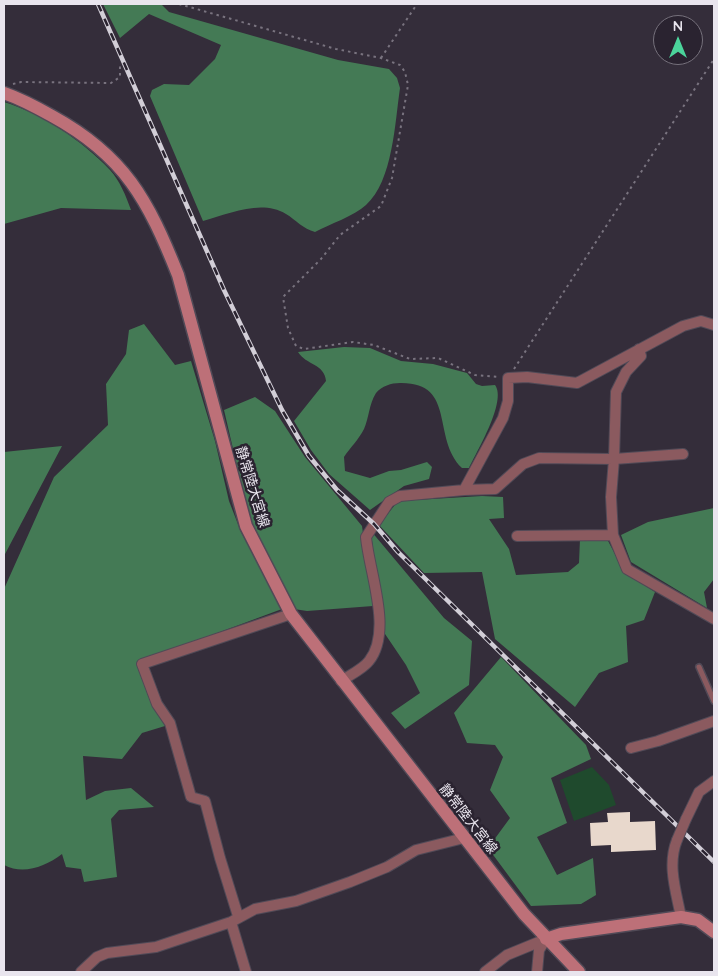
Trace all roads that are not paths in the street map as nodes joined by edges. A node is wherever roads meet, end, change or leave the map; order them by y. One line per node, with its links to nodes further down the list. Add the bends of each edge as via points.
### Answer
1 (8, 89): 9 (main road, 静常陸大宮線, via 80,131 122,168 144,200 178,275 246,526)
2 (714, 325): 3 (street, via 701,321 692,323)
3 (639, 348): 5 (street, via 641,356 626,372 616,392); 6 (street, via 577,383 508,378 508,401 503,418)
4 (683, 454): 5 (street)
5 (614, 459): 6 (street, via 539,458 523,464 495,489); 7 (street)
6 (464, 490): 12 (street, via 400,496 382,511 366,537 378,612 379,641 368,662)
7 (613, 535): 8 (street); 10 (street, via 627,569)
8 (517, 536)
9 (291, 614): 12 (main road, 静常陸大宮線); 19 (street, via 142,664 157,704 170,723 191,797 205,801 209,809)
10 (714, 619)
11 (699, 667): 13 (lane)
12 (341, 681): 17 (main road, 静常陸大宮線)
13 (714, 701)
14 (714, 721): 15 (street)
15 (631, 748)
16 (714, 781): 18 (street, bridge, via 699,792 672,853)
17 (464, 838): 19 (street, via 416,850 387,867 350,882 296,901 265,906); 21 (main road, 静常陸大宮線)
18 (681, 917): 20 (main road, via 698,920); 21 (main road, via 560,934)
19 (235, 919): 22 (street, via 156,947 107,953 97,957); 23 (street)
20 (714, 932)
21 (546, 939): 24 (street, via 507,955); 25 (street, via 539,950); 26 (main road, 静常陸大宮線)
22 (81, 972)
23 (246, 972)
24 (485, 972)
25 (537, 972)
26 (579, 972)

